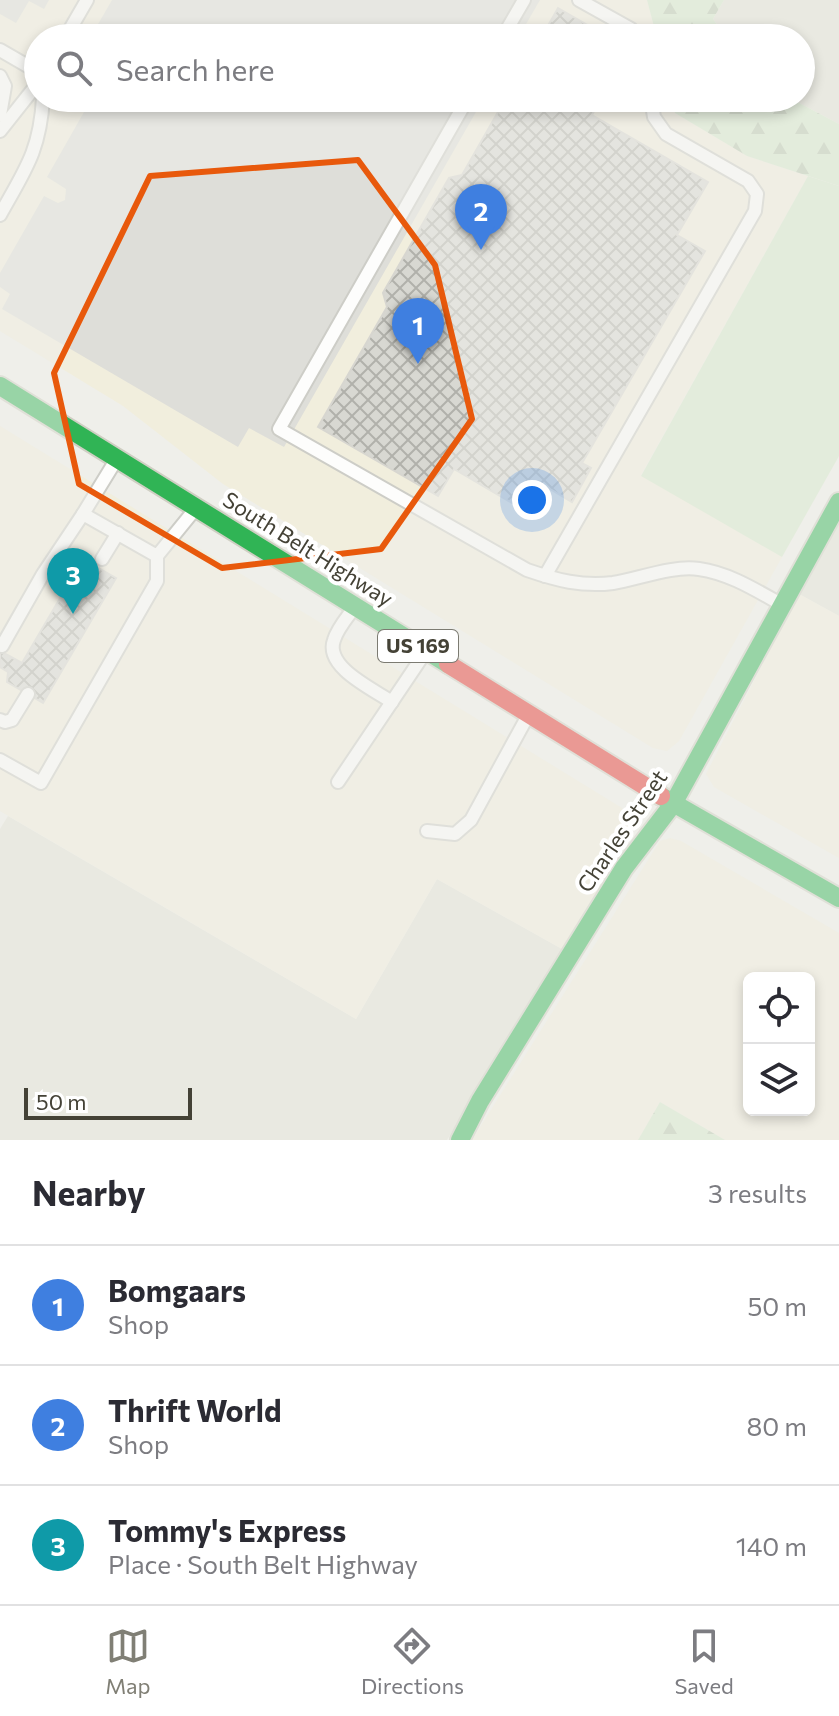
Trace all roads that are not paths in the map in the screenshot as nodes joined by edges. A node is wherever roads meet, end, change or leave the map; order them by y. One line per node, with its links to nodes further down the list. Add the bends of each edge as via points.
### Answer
1 (87, 0): 4 (lane)
2 (524, 0): 5 (lane)
3 (579, 0): 6 (lane)
4 (73, 24)
5 (510, 24)
6 (622, 24)
7 (0, 50): 8 (lane)
8 (24, 64)
9 (0, 76): 14 (lane, via 5,86)
10 (24, 101): 15 (lane)
11 (42, 112): 16 (lane, via 33,156)
12 (460, 112): 25 (lane, via 279,429)
13 (653, 112): 25 (lane, via 666,134 748,181 757,194 755,211)
14 (0, 115)
15 (0, 131)
16 (0, 213)
17 (0, 386): 18 (main road, South Belt Highway / US 169)
18 (117, 459): 20 (main road, South Belt Highway / US 169); 21 (lane)
19 (839, 502): 26 (main road, Charles Street)
20 (196, 508): 23 (lane); 27 (main road, South Belt Highway / US 169)
21 (83, 514): 22 (lane); 28 (lane)
22 (118, 533): 23 (lane); 24 (lane)
23 (157, 556): 34 (lane, via 157,581 41,783)
24 (102, 559)
25 (545, 576): 26 (lane, via 565,583 610,583 696,568 746,584)
26 (782, 604): 36 (main road, Charles Street)
27 (354, 606): 29 (main road, South Belt Highway / US 169); 31 (lane, via 333,641 333,654 338,665)
28 (2, 646)
29 (426, 651): 31 (lane); 32 (main road, South Belt Highway / US 169)
30 (28, 694): 33 (lane, via 12,720)
31 (392, 702): 35 (lane)
32 (528, 715): 36 (main road, South Belt Highway / US 169); 37 (lane, via 471,820 455,834)
33 (0, 720)
34 (0, 760)
35 (338, 782)
36 (673, 804): 38 (main road, South Belt Highway / US 169); 39 (main road, Charles Street, via 624,868)
37 (427, 831)
38 (839, 898)
39 (460, 1140)

